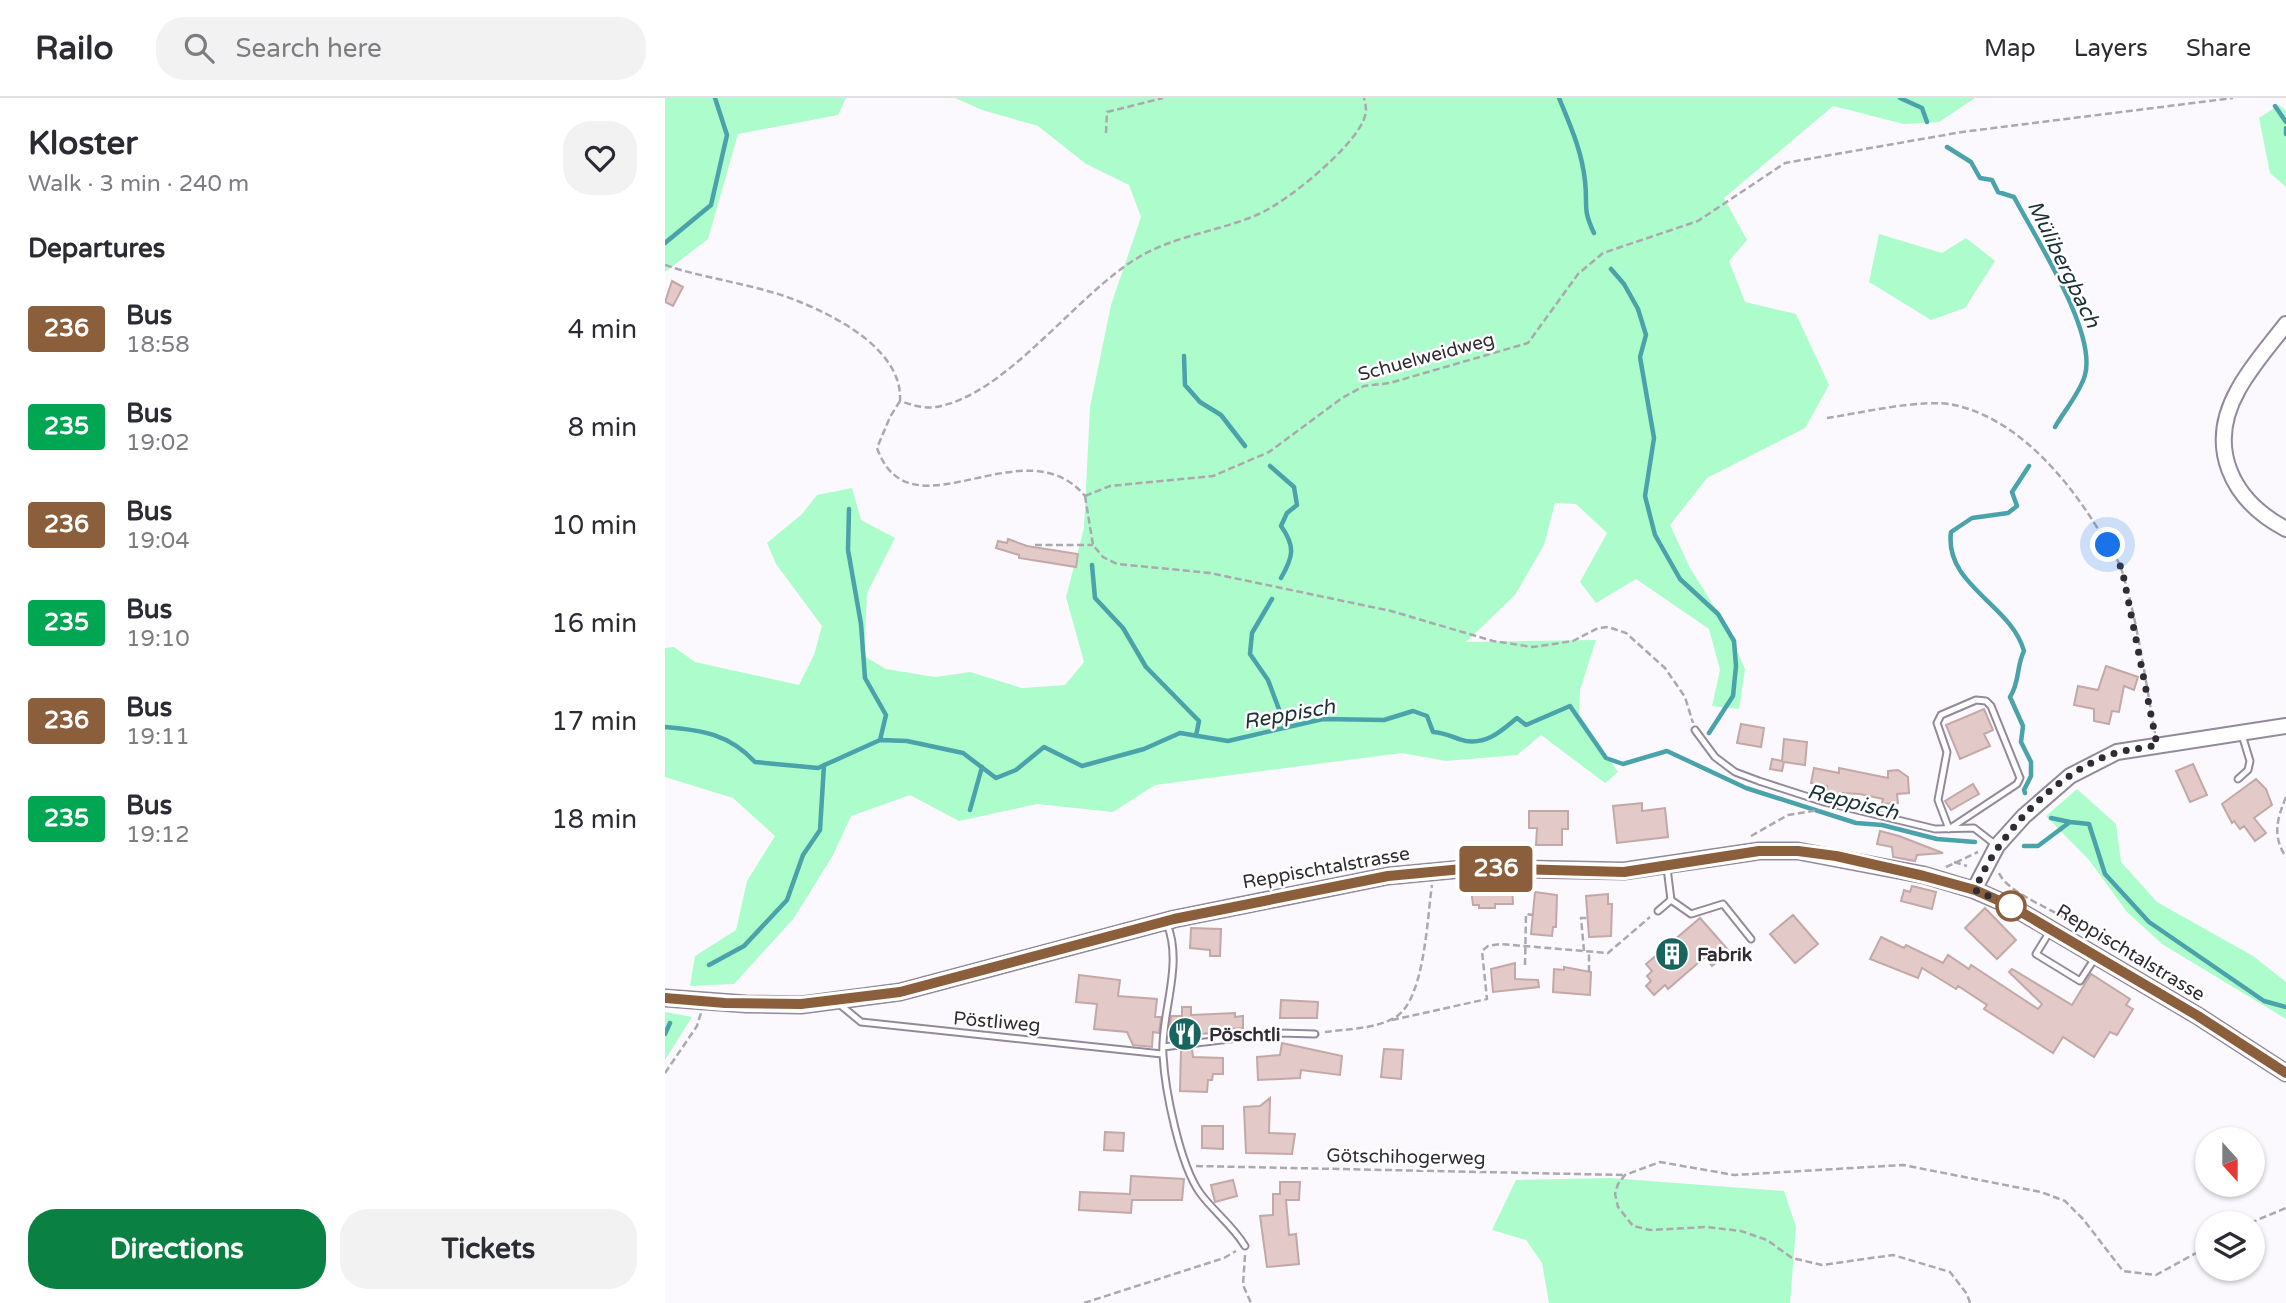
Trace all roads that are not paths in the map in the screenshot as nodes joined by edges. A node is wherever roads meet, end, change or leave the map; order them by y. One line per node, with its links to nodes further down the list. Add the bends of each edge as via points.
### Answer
1 (2286, 324): 2 (street, via 2238,390 2226,419 2223,447 2238,491 2252,508)
2 (2286, 529)
3 (2286, 726): 5 (street)
4 (1695, 730): 7 (lane, via 1715,757 1759,782 1824,802)
5 (2242, 732): 6 (lane, via 2250,761); 8 (street, via 2117,752 2070,776)
6 (2238, 779)
7 (1949, 829): 7 (lane, via 2021,778 1986,701 1976,700 1941,715 1937,723 1947,752 1938,800); 8 (lane, via 1975,828)
8 (1997, 846): 10 (street)
9 (1666, 866): 10 (main road, Reppischtalstrasse, via 1759,851 1798,851); 11 (lane); 13 (main road, Reppischtalstrasse, via 1592,873 1433,870)
10 (1975, 890): 14 (main road, Reppischtalstrasse)
11 (1671, 900): 12 (lane); 15 (lane, via 1691,914 1723,904)
12 (1658, 911)
13 (1166, 921): 18 (main road, Reppischtalstrasse, via 963,977); 20 (lane, via 1171,934 1172,976)
14 (2051, 928): 16 (main road, Reppischtalstrasse); 16 (lane, via 2036,954 2058,968 2080,981)
15 (1751, 939)
16 (2097, 956): 21 (main road, Reppischtalstrasse)
17 (665, 998): 18 (main road, Reppischtalstrasse)
18 (837, 1002): 20 (lane, Pöstliweg, via 861,1022)
19 (1315, 1034): 20 (lane, Pöstliweg, via 1280,1033)
20 (1163, 1051): 22 (lane, via 1186,1166 1199,1191)
21 (2286, 1073)
22 (1245, 1246)

